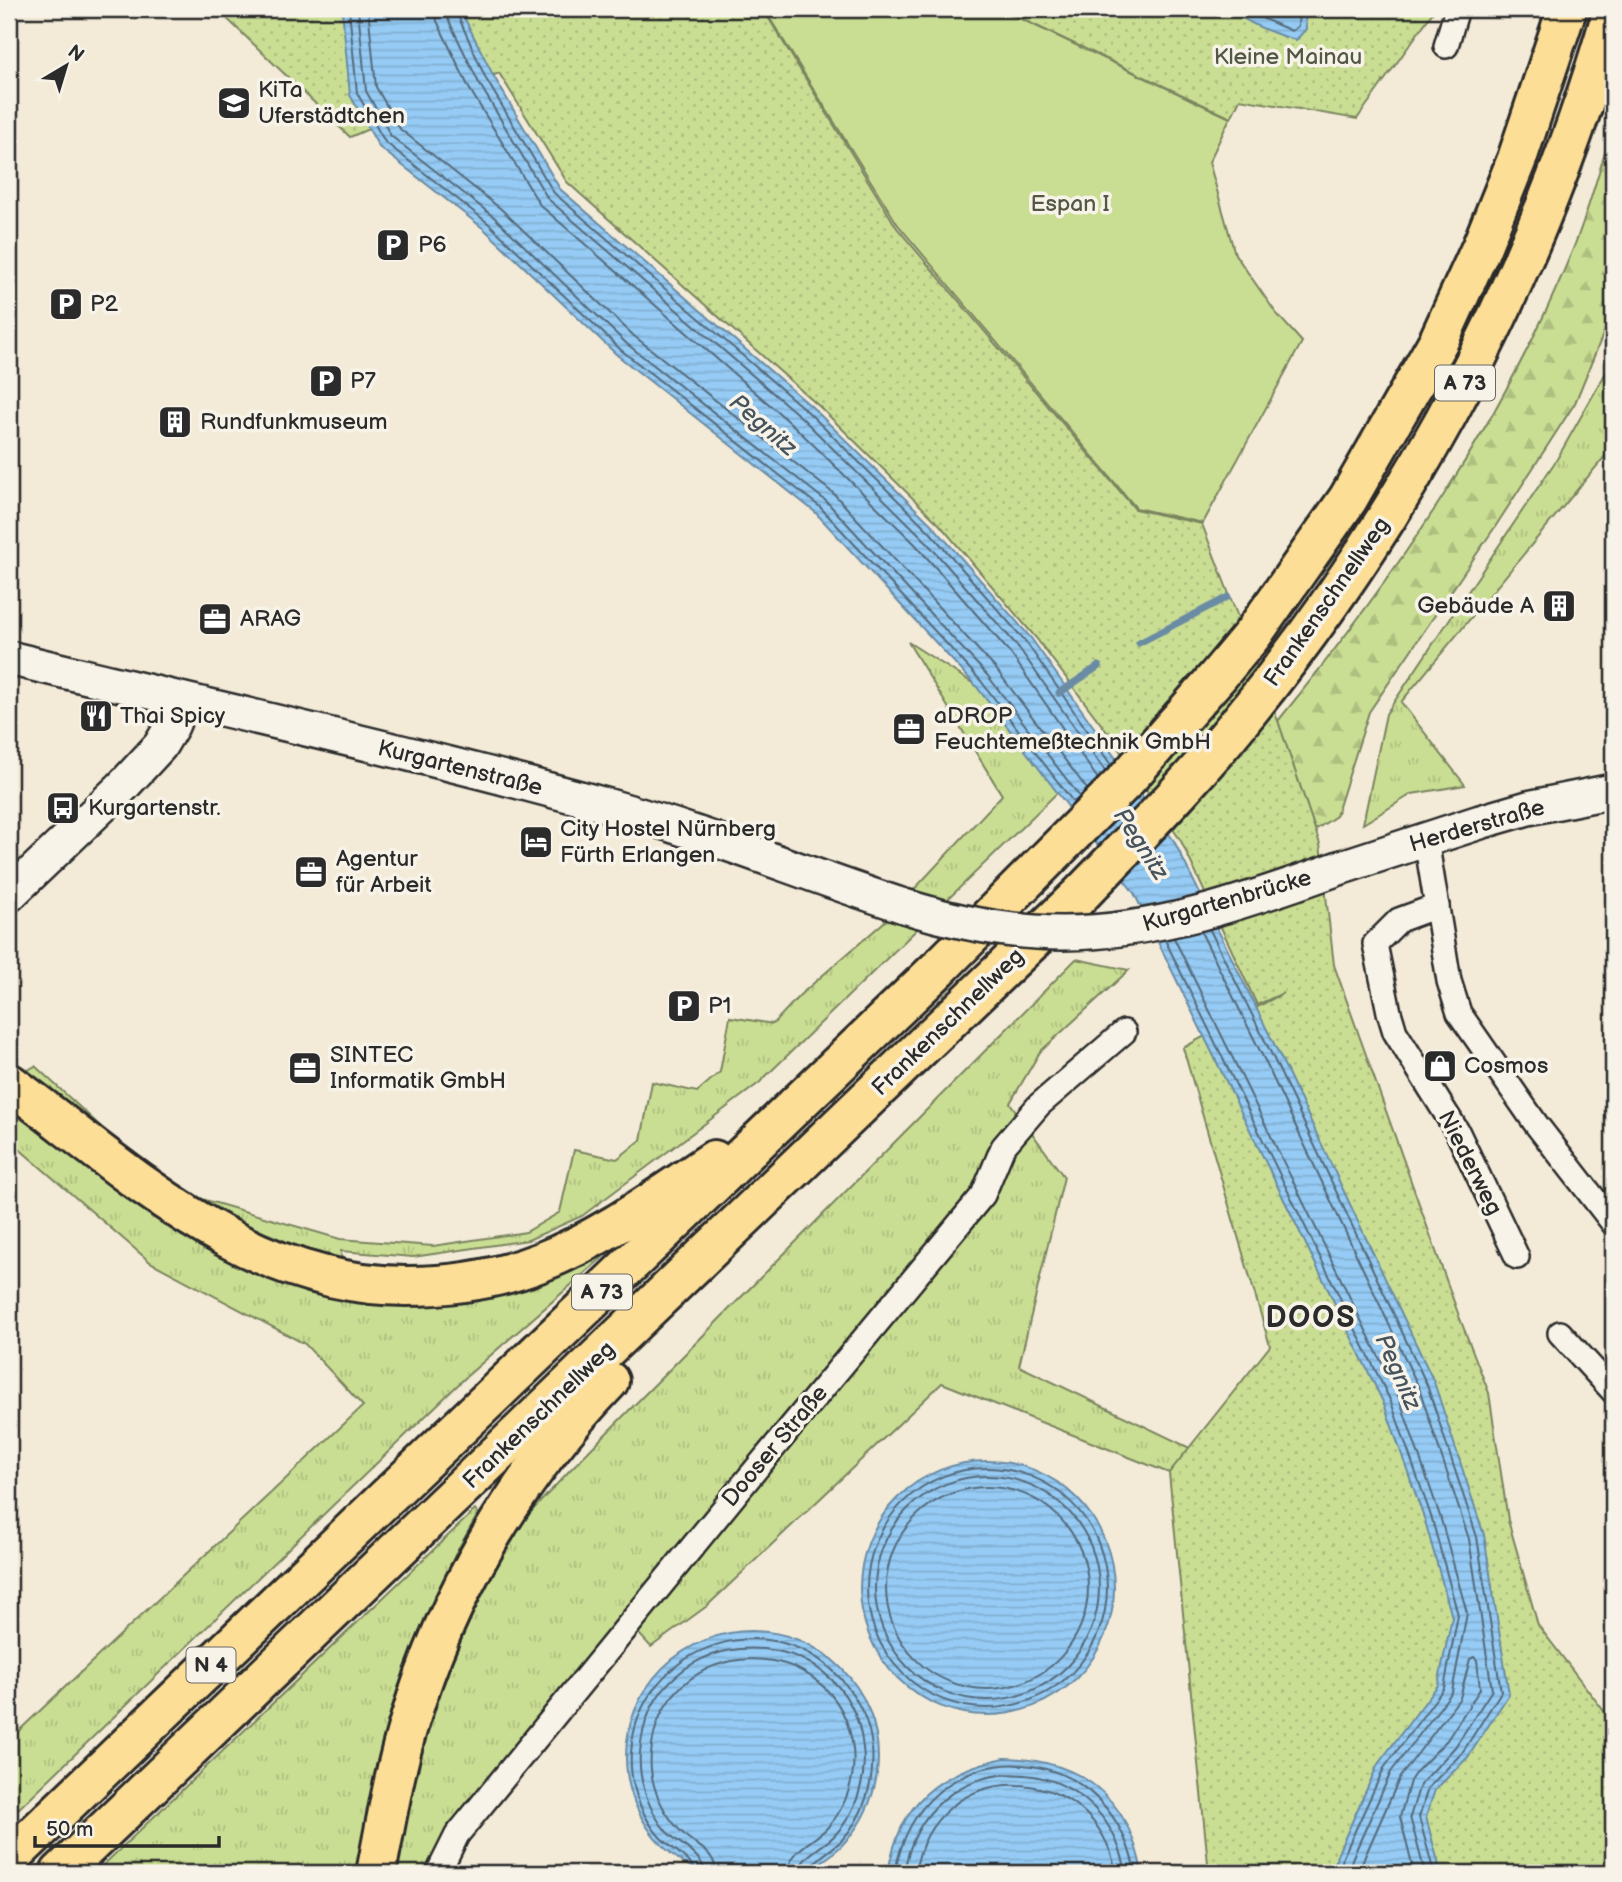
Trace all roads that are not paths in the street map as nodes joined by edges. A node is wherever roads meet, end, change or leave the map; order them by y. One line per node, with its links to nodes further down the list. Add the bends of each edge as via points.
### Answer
1 (1457, 9): 4 (street)
2 (1567, 9): 15 (highway, Frankenschnellweg / A 73, via 1517,159 1439,340 1348,499 1253,634 1126,780)
3 (1613, 9): 16 (highway, Frankenschnellweg / A 73, via 1566,156 1477,361 1431,446 1331,603 1243,719 1188,782 1080,895)
4 (1446, 46)
5 (9, 658): 6 (main road, Kurgartenstraße)
6 (183, 700): 10 (main road, via 160,746); 11 (main road, Kurgartenstraße, via 610,806)
7 (1613, 791): 8 (main road, Herderstraße, via 1528,808)
8 (1426, 840): 9 (main road, Herderstraße); 12 (street)
9 (1342, 867): 11 (main road, Kurgartenbrücke, bridge, via 1214,910 1110,930 1007,929)
10 (9, 895)
11 (904, 906)
12 (1437, 906): 17 (street, via 1459,1013 1536,1124); 18 (street, Niederweg, via 1399,920 1376,944 1389,1012 1395,1032 1457,1131)
13 (1124, 1032): 26 (street, Dooser Straße, via 1039,1105 1003,1147 983,1195 457,1835)
14 (12, 1084): 15 (highway, via 168,1202 233,1242 309,1273 393,1286 479,1280 559,1254 653,1201)
15 (789, 1111): 21 (highway, Frankenschnellweg / A 73)
16 (765, 1199): 22 (highway, Frankenschnellweg / A 73); 25 (highway, via 643,1346 553,1445 482,1551 456,1598 409,1723)
17 (1613, 1223)
18 (1517, 1256)
19 (1560, 1333): 20 (street)
20 (1613, 1391)
21 (414, 1472): 23 (highway, Frankenschnellweg / N 4)
22 (448, 1504): 24 (highway, Frankenschnellweg / N 4)
23 (9, 1859)
24 (60, 1873)
25 (376, 1873)
26 (438, 1873)

